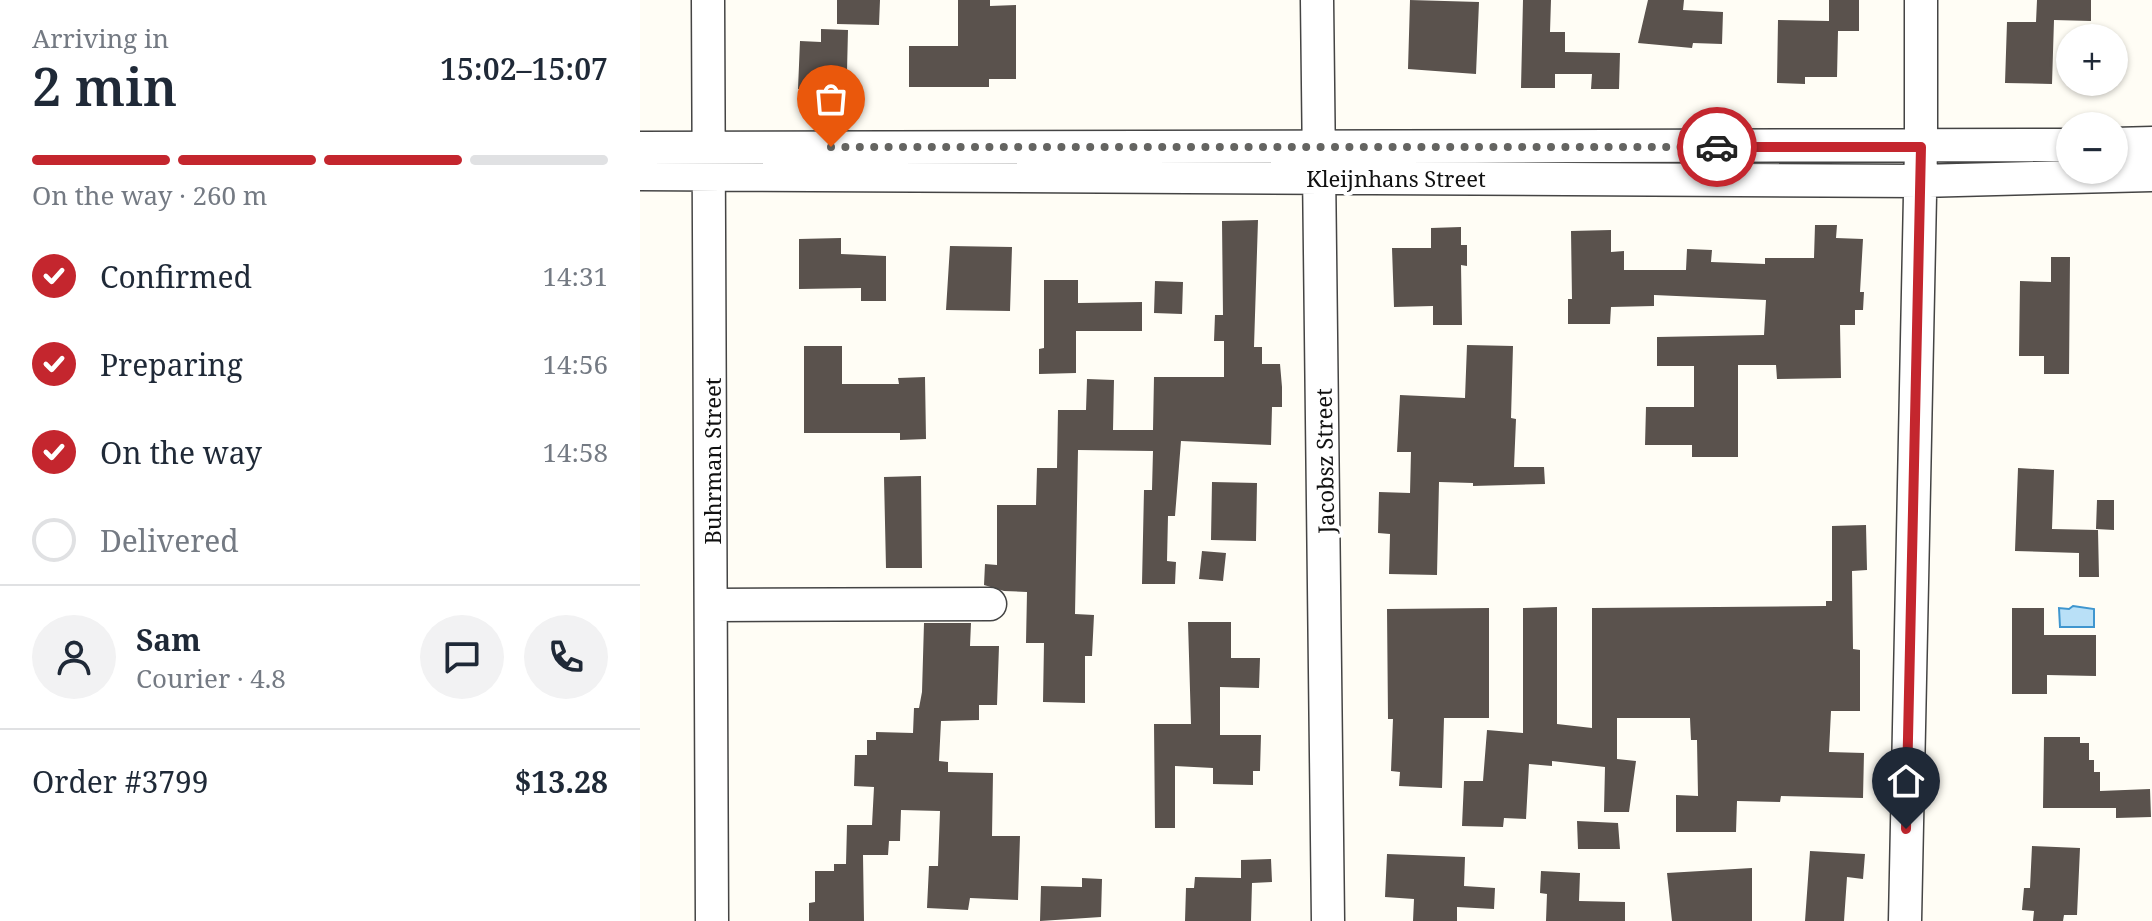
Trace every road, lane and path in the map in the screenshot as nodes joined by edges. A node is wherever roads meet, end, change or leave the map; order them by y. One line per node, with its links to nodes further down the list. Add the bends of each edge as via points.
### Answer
1 (708, 0): 9 (street, Buhrman Street)
2 (1317, 0): 10 (street, Jacobsz Street)
3 (1921, 0): 7 (street)
4 (2152, 143): 5 (street)
5 (2128, 144)
6 (2056, 145): 7 (street, Kleijnhans Street)
7 (1921, 147): 10 (street, Kleijnhans Street); 13 (street)
8 (640, 148): 9 (street, Kleijnhans Street)
9 (710, 160): 10 (street, Kleijnhans Street); 11 (street, Kleijnhans Street); 15 (street, Buhrman Street)
10 (1319, 162): 13 (street, Kleijnhans Street); 17 (street, Jacobsz Street)
11 (640, 174)
12 (2152, 175): 13 (street, Kleijnhans Street)
13 (1920, 181): 18 (street)
14 (990, 604): 15 (street)
15 (713, 605): 16 (street, Buhrman Street)
16 (712, 921)
17 (1328, 921)
18 (1905, 921)

